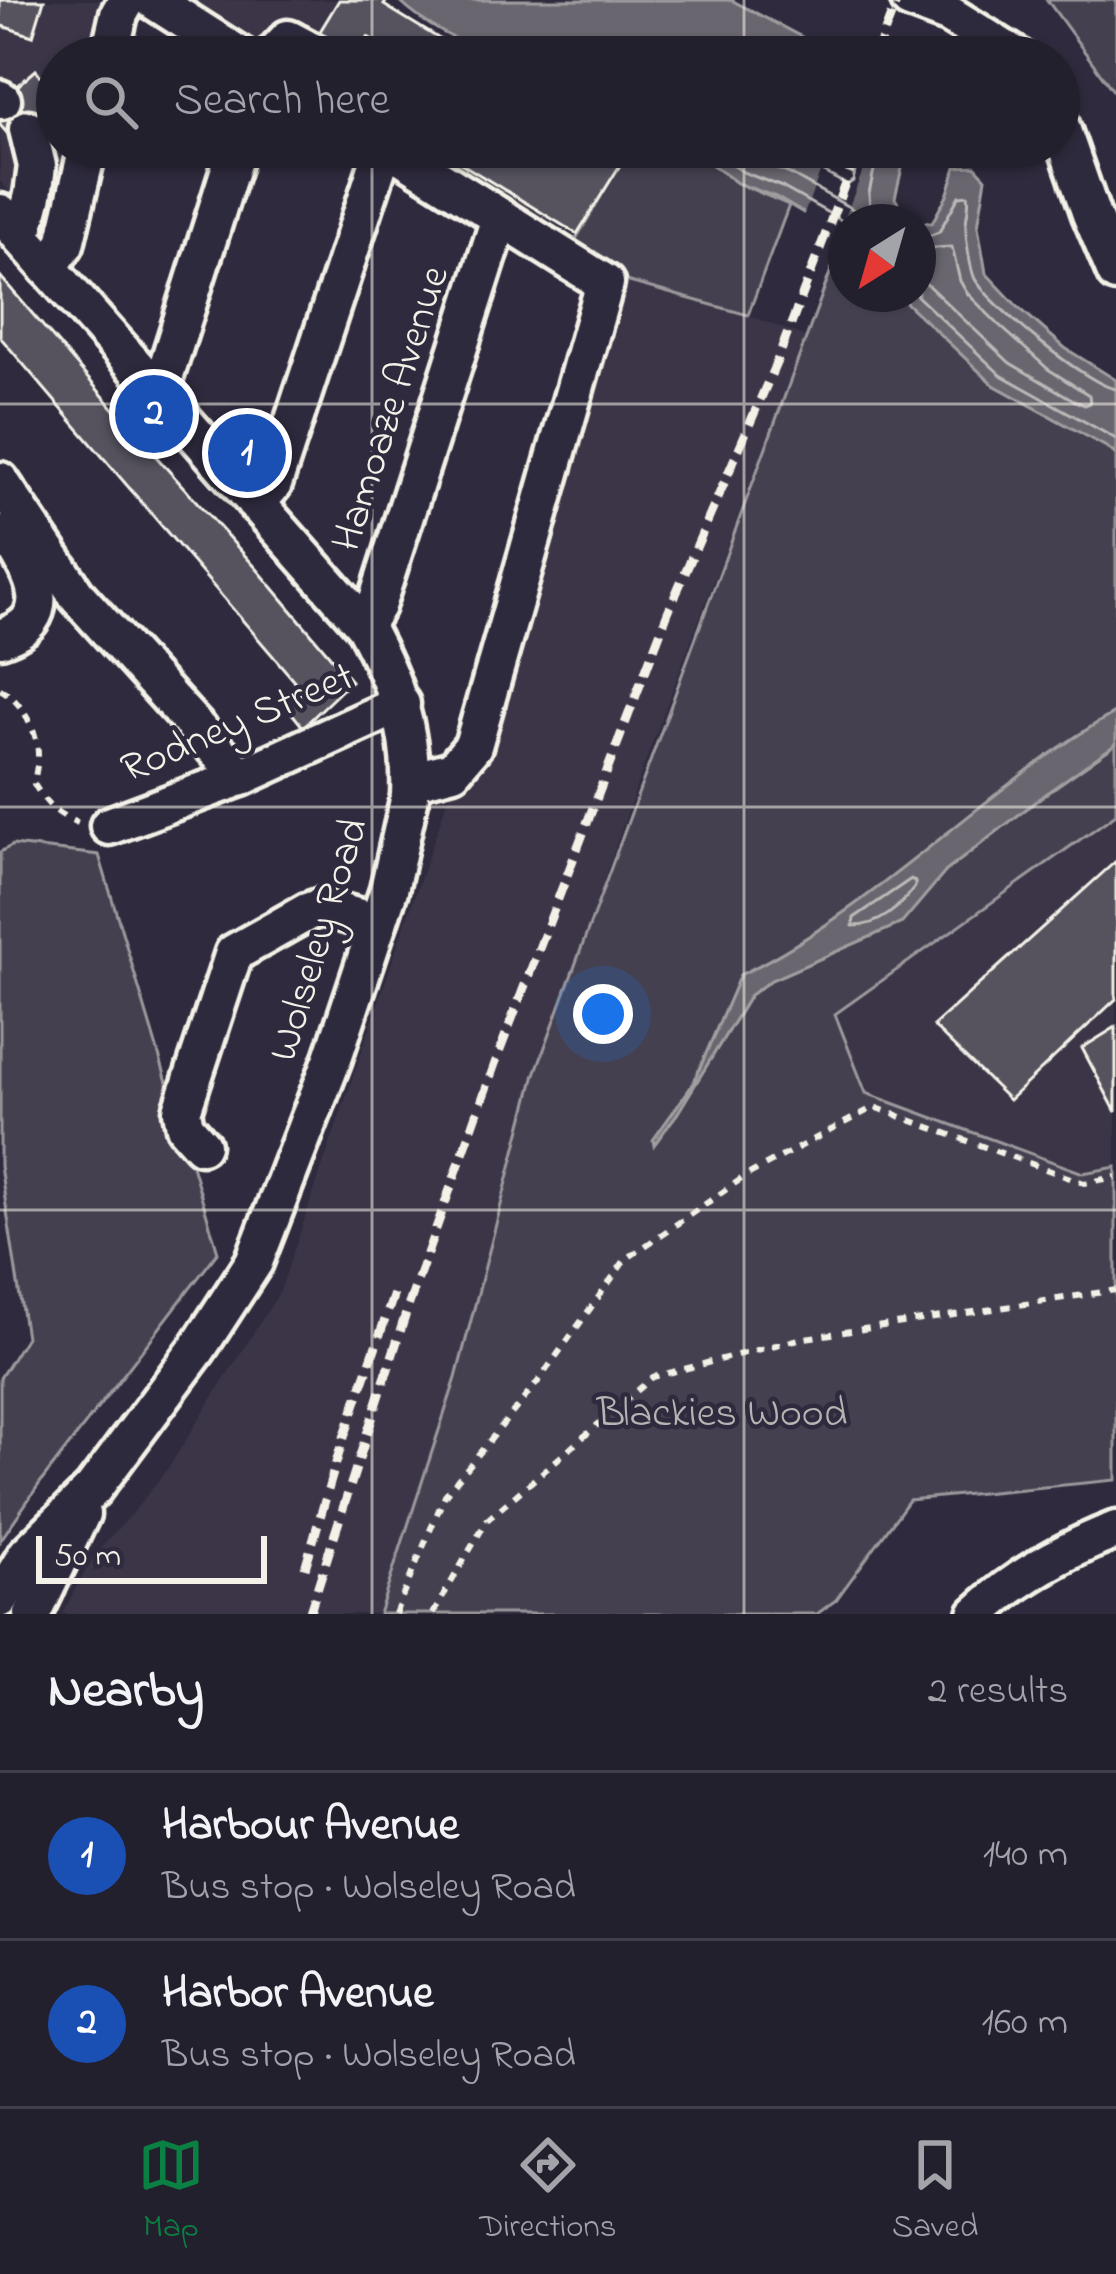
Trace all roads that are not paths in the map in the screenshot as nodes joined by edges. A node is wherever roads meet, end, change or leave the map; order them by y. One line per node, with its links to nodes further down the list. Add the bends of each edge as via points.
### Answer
1 (127, 0): 4 (street)
2 (153, 0): 5 (street)
3 (910, 0): 6 (street)
4 (114, 36)
5 (209, 36)
6 (984, 36)
7 (28, 129): 8 (street)
8 (36, 162)
9 (37, 168): 16 (street, via 33,195)
10 (83, 168): 17 (street, via 65,244)
11 (230, 168): 19 (street)
12 (379, 168): 21 (street, via 274,484)
13 (420, 168): 15 (street)
14 (1075, 168): 18 (street)
15 (500, 218): 23 (street, Hamoaze Avenue); 27 (street, via 604,283 473,746 453,770)
16 (11, 225): 17 (street, Wolseley Road)
17 (48, 268): 19 (street, Wolseley Road)
18 (1116, 272)
19 (159, 394): 21 (street, Wolseley Road)
20 (0, 481): 26 (street, via 78,597)
21 (256, 504): 23 (street, Wolseley Road)
22 (0, 521): 24 (street, via 38,592 25,626)
23 (364, 625): 25 (street, Wolseley Road)
24 (0, 638)
25 (401, 704): 26 (street, Rodney Street); 27 (street, Wolseley Road)
26 (241, 777): 28 (street, Rodney Street)
27 (411, 781): 29 (street, Wolseley Road)
28 (109, 826)
29 (378, 923): 30 (street, via 321,907 234,953 182,1111); 31 (street, Wolseley Road, via 254,1262)
30 (201, 1145)
31 (93, 1489): 33 (street, Wolseley Road, via 27,1555); 34 (street, Wolseley Road)
32 (1116, 1530): 35 (street, via 1038,1569)
33 (0, 1599)
34 (34, 1614)
35 (977, 1614)

